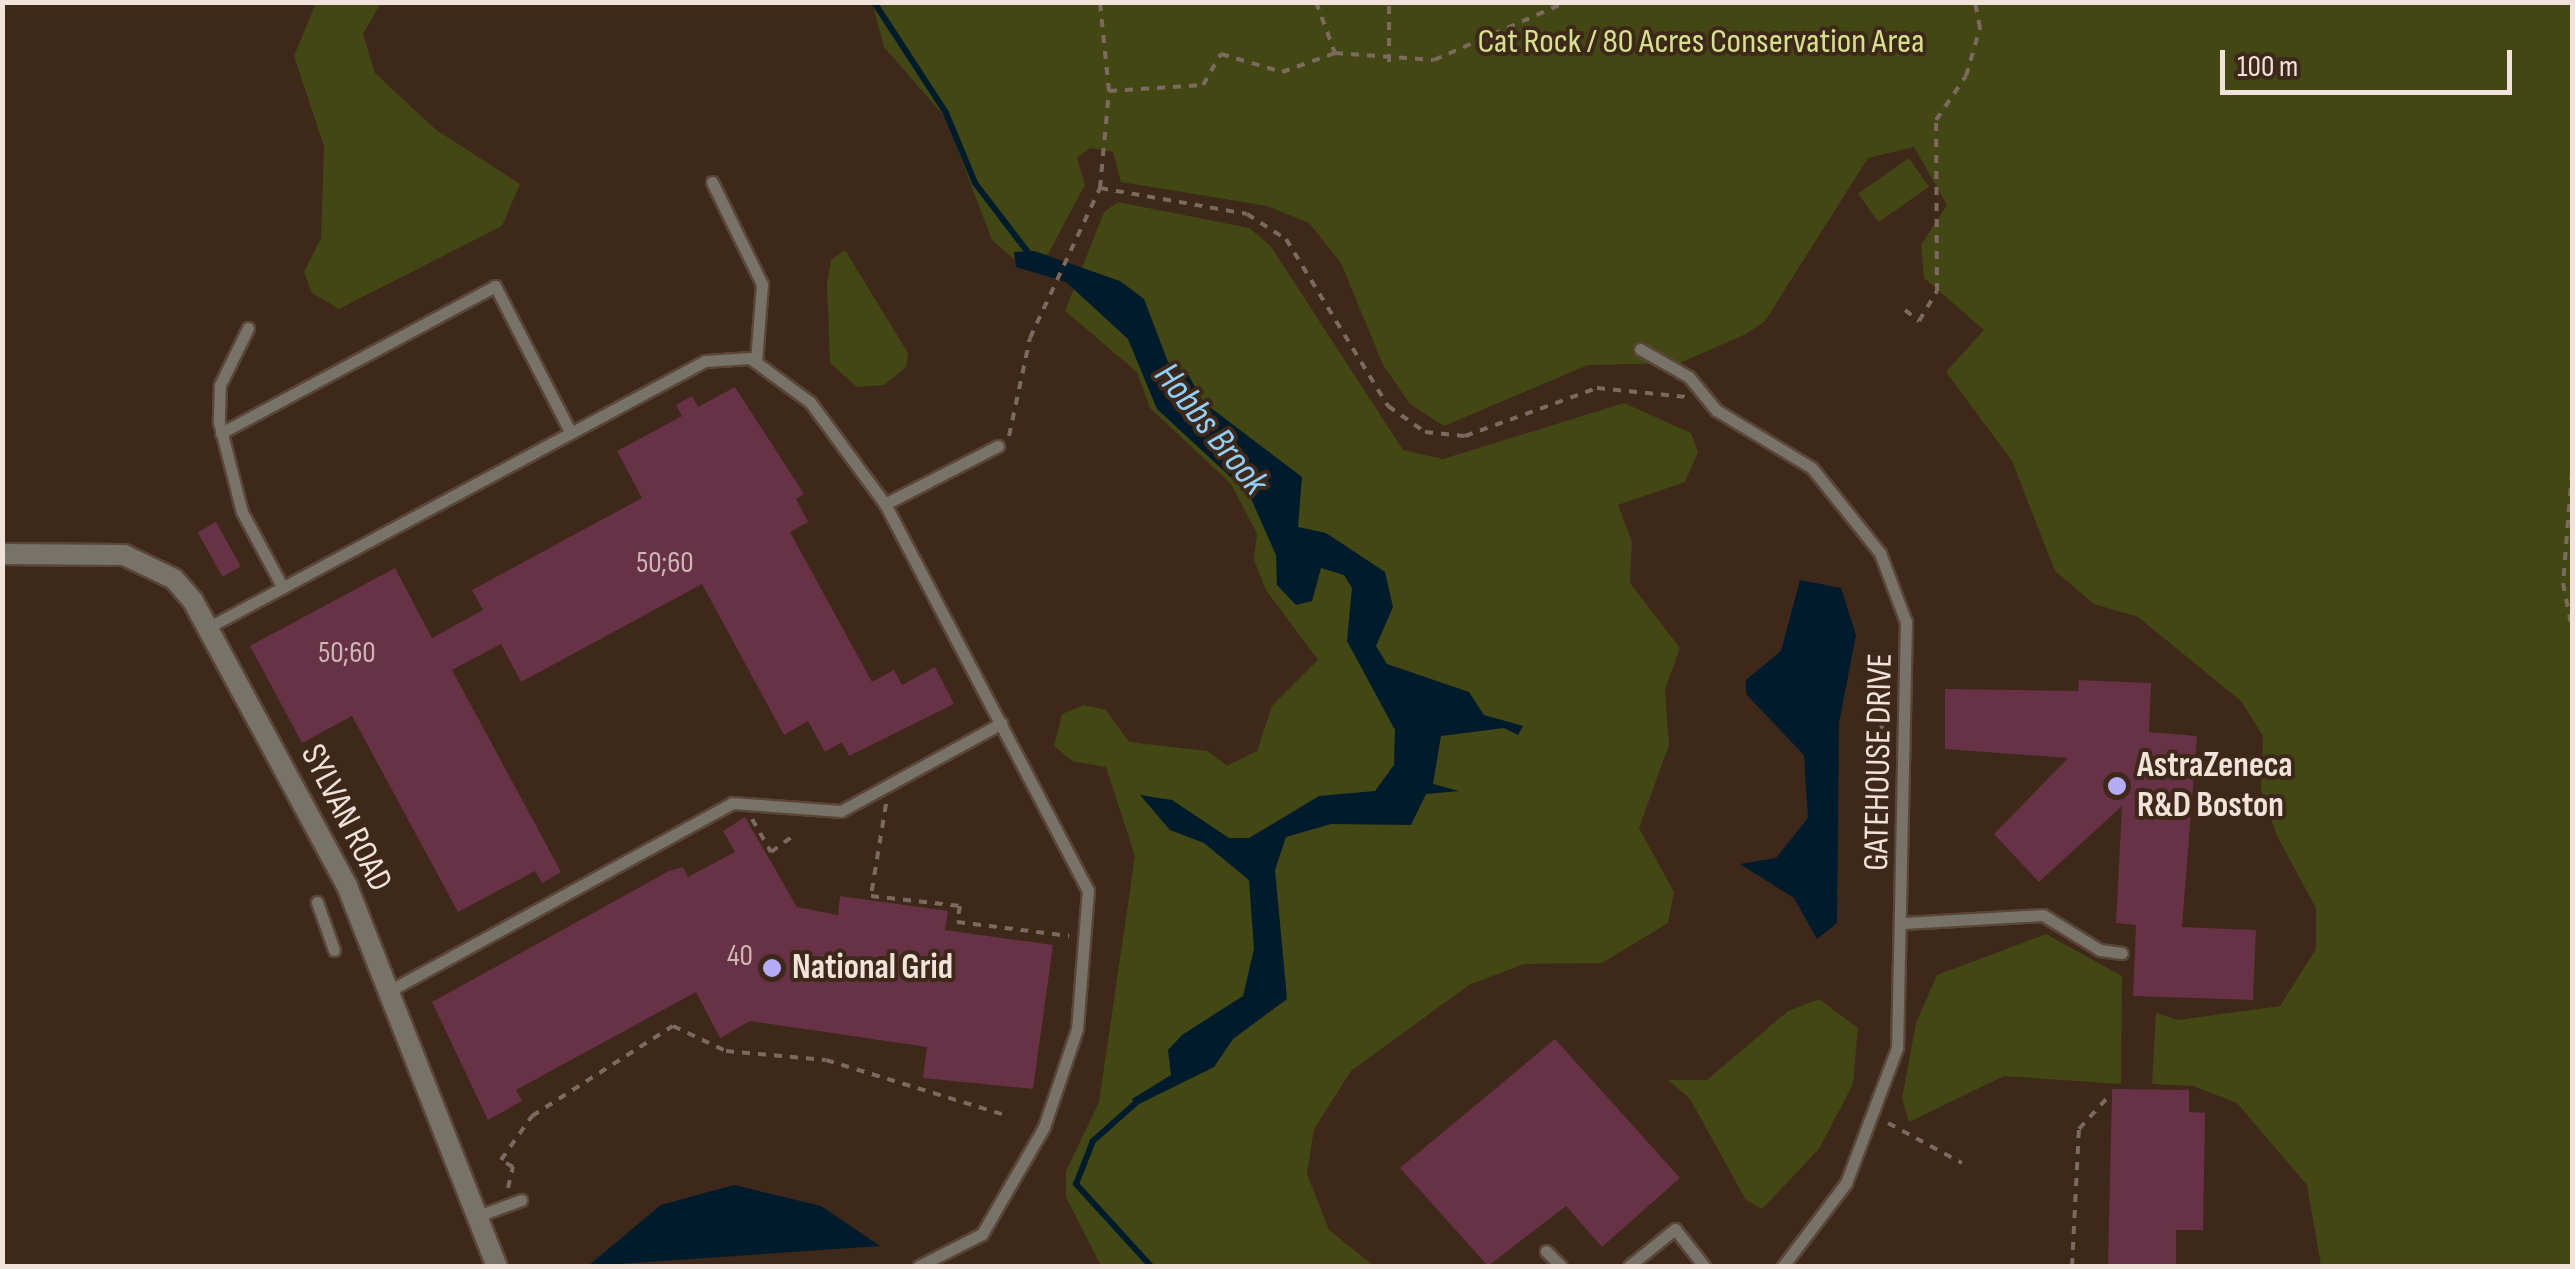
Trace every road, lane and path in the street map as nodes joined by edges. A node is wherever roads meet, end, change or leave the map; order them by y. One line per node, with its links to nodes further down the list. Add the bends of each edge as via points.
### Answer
1 (1100, 2): 8 (path)
2 (1316, 2): 6 (path)
3 (1389, 2): 7 (path)
4 (1566, 2): 7 (path, via 1434,60)
5 (1975, 2): 13 (path, via 1980,28 1966,76 1936,120 1938,291 1919,322)
6 (1335, 54): 7 (path); 8 (path, via 1282,72 1221,54 1202,85)
7 (1389, 62)
8 (1110, 90): 10 (path)
9 (712, 182): 16 (lane, via 762,284)
10 (1100, 188): 17 (path, via 1247,214 1286,239 1388,406 1426,432 1465,436 1597,388); 20 (path, via 1030,338 1018,420)
11 (2572, 277): 12 (path)
12 (2572, 304)
13 (1905, 310)
14 (248, 328): 19 (lane, via 220,385)
15 (1640, 348): 17 (lane, GATEHOUSE DRIVE)
16 (756, 362): 18 (lane, via 705,361); 22 (lane, via 818,412)
17 (1701, 393): 34 (lane, GATEHOUSE DRIVE, via 1812,468 1863,524 1901,596 1911,656)
18 (572, 432): 19 (lane, via 495,286); 24 (lane)
19 (221, 433): 24 (lane, via 242,512)
20 (998, 446): 22 (lane)
21 (2572, 472): 26 (path, via 2564,583)
22 (884, 504): 28 (lane)
23 (2, 554): 25 (street, SYLVAN ROAD, via 149,563)
24 (283, 588): 25 (lane)
25 (209, 627): 38 (street, SYLVAN ROAD, via 334,856)
26 (2572, 629)
27 (1896, 670): 29 (path, via 1878,689 1876,712 1883,742)
28 (1002, 724): 30 (lane); 35 (lane, via 1078,858)
29 (1894, 746)
30 (889, 784): 35 (path, via 870,896 960,906 958,922); 38 (lane, via 818,815 770,800 732,803)
31 (739, 818): 32 (path, via 749,814 770,852)
32 (793, 836)
33 (318, 902): 36 (lane)
34 (1904, 923): 37 (lane, via 2043,914 2100,950); 52 (lane, GATEHOUSE DRIVE, via 1902,1013 1884,1097 1846,1183)
35 (1090, 939): 48 (lane, via 1063,1080 1014,1188 965,1249)
36 (334, 950)
37 (2122, 953)
38 (389, 991): 45 (street, SYLVAN ROAD)
39 (2108, 1097): 53 (path, via 2079,1129)
40 (1008, 1116): 43 (path, via 826,1060 726,1051 673,1026 532,1116 506,1147 501,1160 513,1167)
41 (1888, 1124): 42 (path)
42 (1962, 1164)
43 (500, 1194)
44 (521, 1200): 45 (lane)
45 (478, 1216): 47 (street, SYLVAN ROAD)
46 (1546, 1251): 49 (lane)
47 (496, 1266)
48 (919, 1266)
49 (1561, 1266)
50 (1630, 1266): 51 (lane, via 1674,1229)
51 (1704, 1266)
52 (1783, 1266)
53 (2072, 1266)

